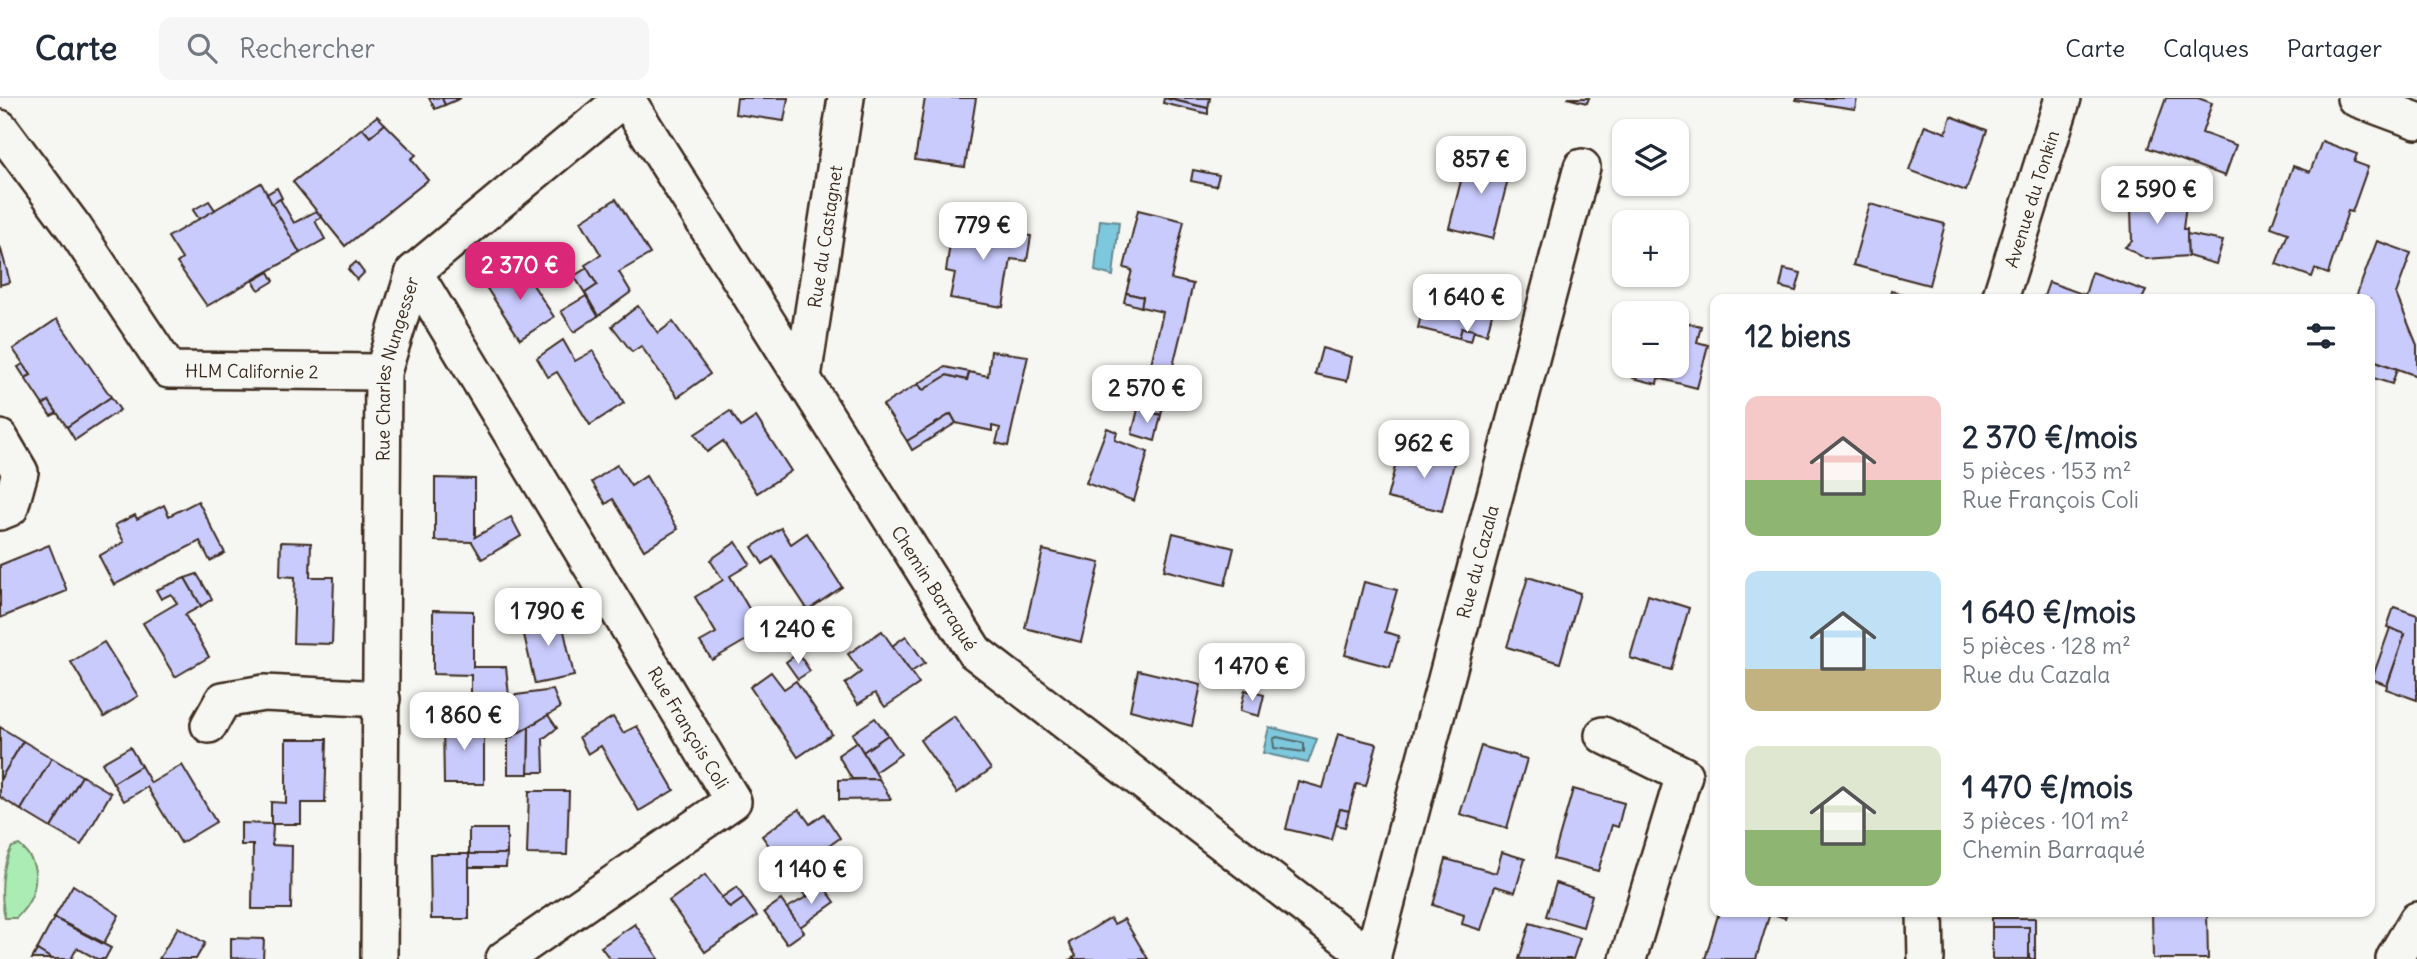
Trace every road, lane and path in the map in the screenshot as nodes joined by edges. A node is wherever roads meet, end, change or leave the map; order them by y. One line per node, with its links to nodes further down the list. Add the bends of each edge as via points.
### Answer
1 (625, 98): 8 (street, Rue Charles Nungesser); 11 (street, Chemin Barraqué)
2 (846, 98): 11 (street, Rue du Castagnet)
3 (2063, 98): 9 (street, Avenue du Tonkin)
4 (2355, 98): 5 (street)
5 (2417, 121)
6 (0, 128): 10 (street, HLM Californie 2, via 169,370)
7 (1582, 167): 21 (street, Rue du Cazala)
8 (414, 272): 10 (street, Rue Charles Nungesser); 20 (street, Rue François Coli, via 733,801)
9 (2002, 294)
10 (383, 372): 14 (street, Rue Charles Nungesser)
11 (803, 377): 21 (street, Chemin Barraqué, via 975,652)
12 (0, 438): 13 (street, via 20,472 10,508)
13 (0, 512)
14 (382, 699): 15 (street, via 264,693 223,700); 19 (street, Rue Charles Nungesser)
15 (209, 725)
16 (1603, 735): 22 (street, via 1684,775)
17 (1925, 917): 23 (street)
18 (2417, 920): 24 (street)
19 (379, 959)
20 (504, 959)
21 (1373, 959)
22 (1629, 959)
23 (1926, 959)
24 (2394, 959)

